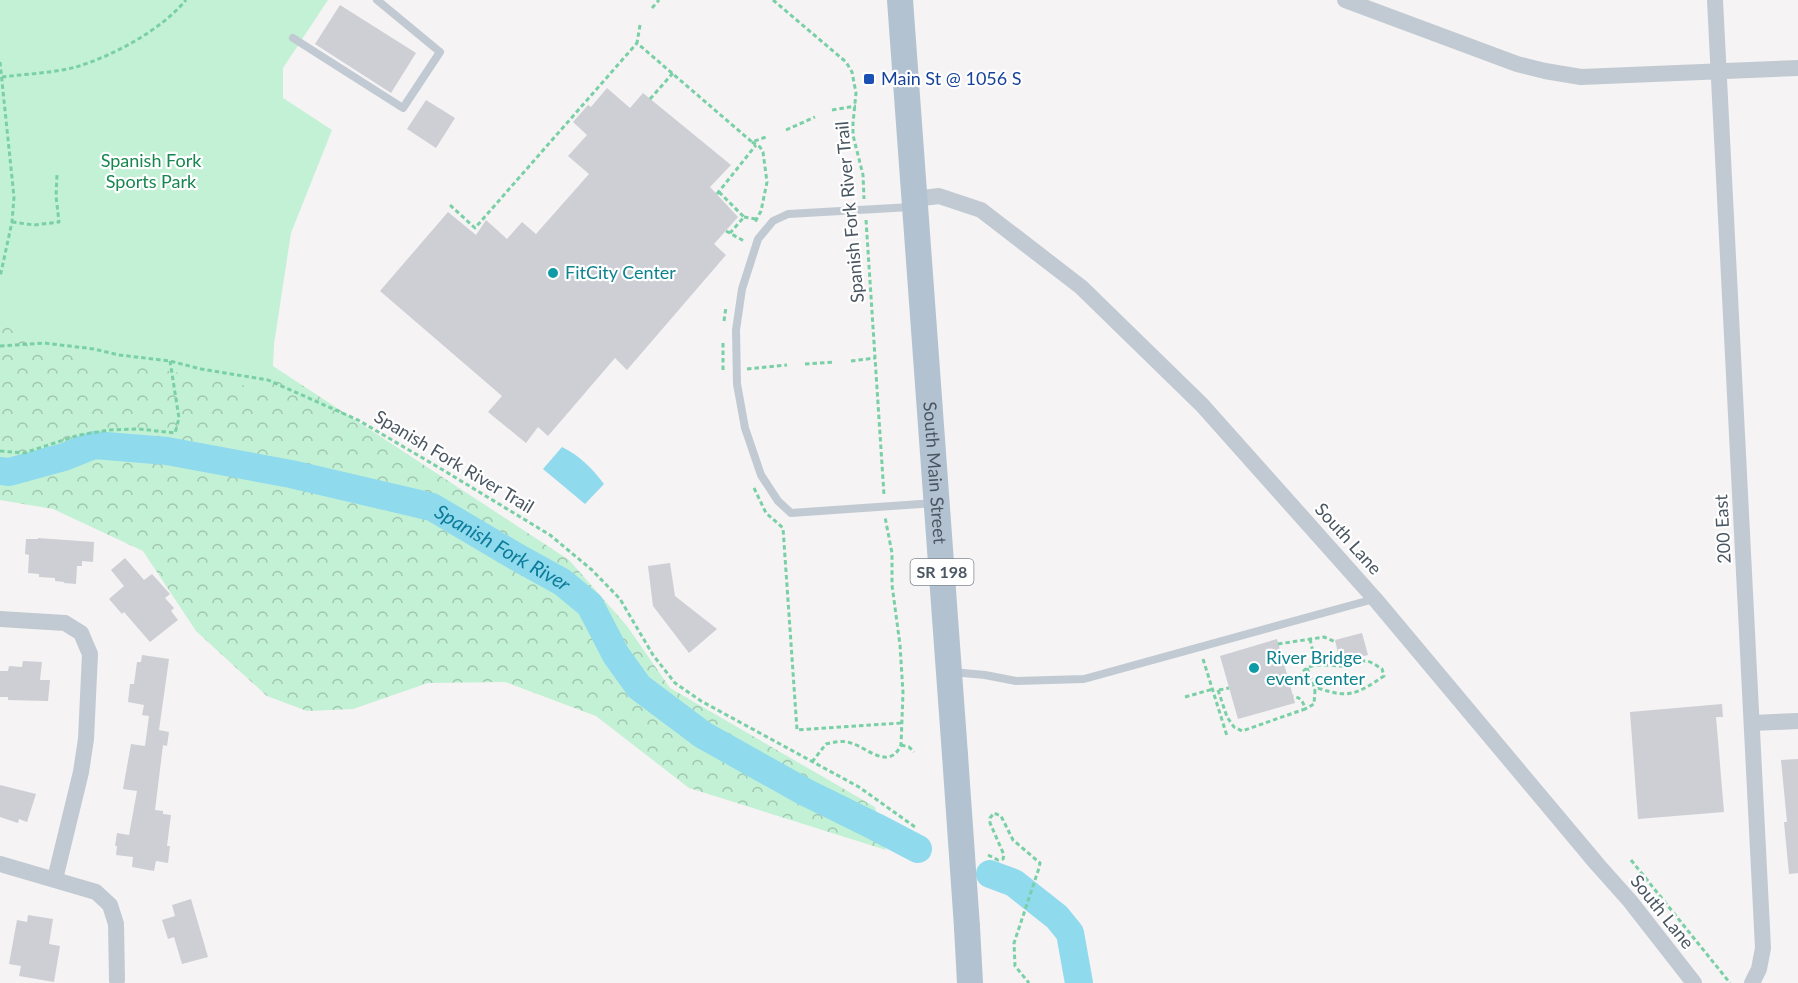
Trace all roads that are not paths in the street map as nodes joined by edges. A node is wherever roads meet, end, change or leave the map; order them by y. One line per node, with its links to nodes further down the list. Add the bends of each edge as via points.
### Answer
1 (377, 0): 5 (lane, via 440,52 403,108)
2 (900, 0): 8 (main road, South Main Street / SR 198)
3 (1345, 0): 7 (street, via 1545,71 1581,76)
4 (1715, 0): 7 (street, 200 East)
5 (293, 38)
6 (1798, 68): 7 (street)
7 (1719, 71): 14 (street, 200 East)
8 (915, 203): 9 (main road, South Main Street / SR 198); 9 (lane, via 788,214 773,221 758,239 742,289 736,330 737,384 745,428 761,475 791,513); 10 (street, South Lane, via 939,196 981,210 1080,287 1202,405)
9 (937, 503): 12 (main road, South Main Street / SR 198)
10 (1375, 599): 12 (lane, via 1084,680 1016,681); 19 (street, South Lane, via 1630,901)
11 (0, 619): 16 (street, via 65,623 81,633 90,654 81,772)
12 (949, 672): 18 (main road, South Main Street / SR 198, bridge)
13 (1798, 721): 14 (street)
14 (1752, 723): 20 (street, 200 East, via 1763,948)
15 (0, 864): 16 (street)
16 (55, 879): 17 (street, via 96,892 110,905 116,924)
17 (117, 980)
18 (970, 983)
19 (1694, 983)
20 (1752, 983)

